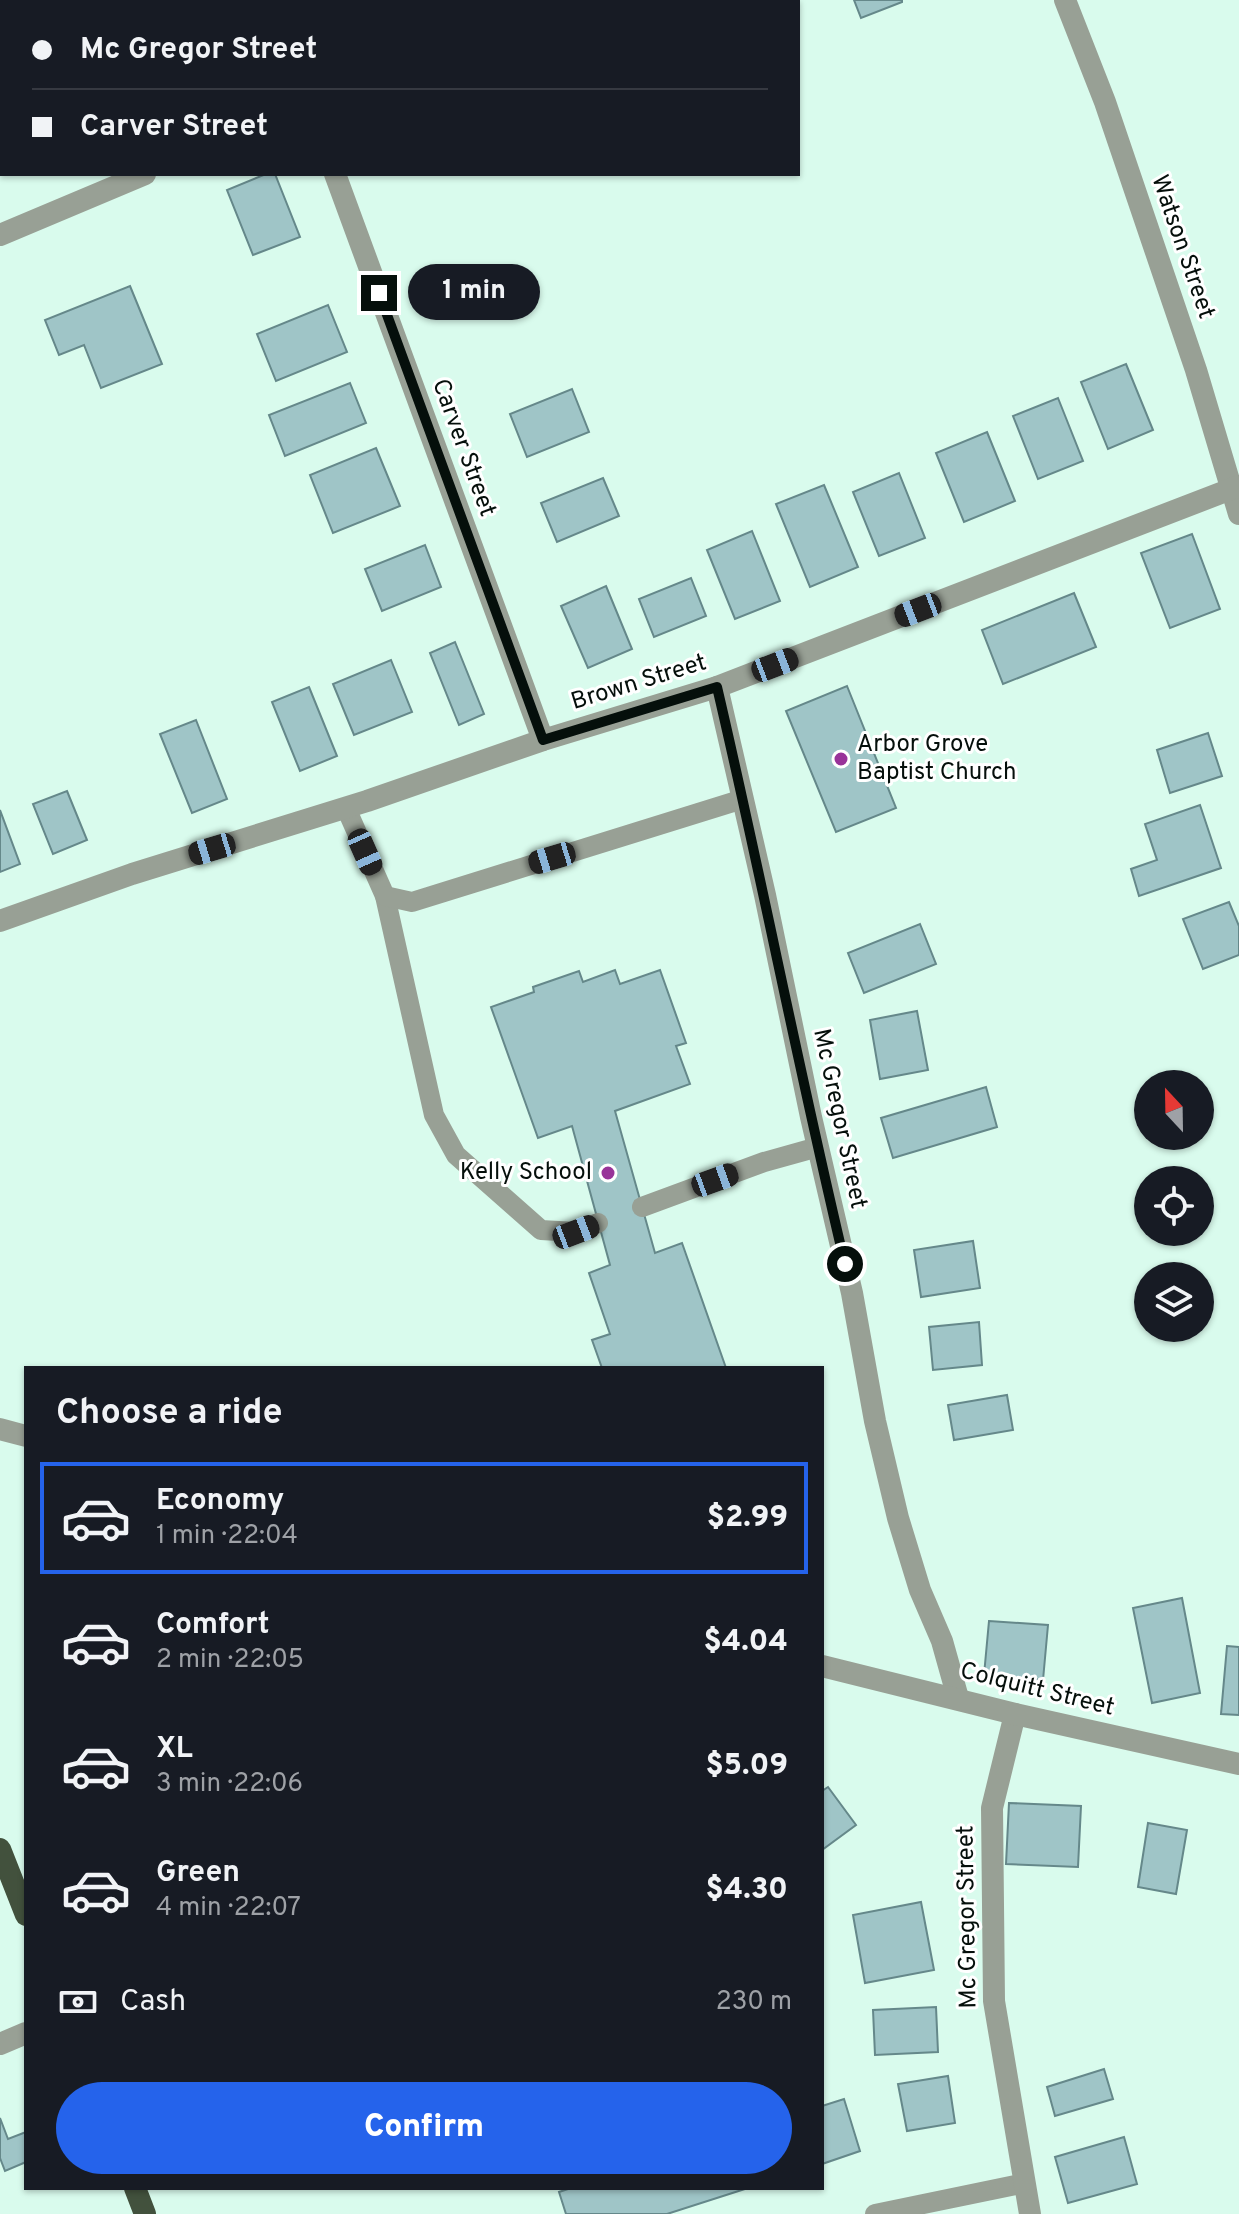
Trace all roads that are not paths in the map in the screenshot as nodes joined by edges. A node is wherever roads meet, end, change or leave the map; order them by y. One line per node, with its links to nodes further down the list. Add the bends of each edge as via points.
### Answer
1 (1065, 0): 5 (street, Watson Street)
2 (140, 176): 4 (street)
3 (336, 176): 8 (street, Carver Street)
4 (0, 235)
5 (1236, 487): 6 (street, Watson Street); 7 (street, Brown Street)
6 (1239, 514)
7 (717, 687): 8 (street, Brown Street); 9 (street, Mc Gregor Street)
8 (543, 740): 10 (street, Brown Street)
9 (743, 799): 11 (lane, via 412,902); 13 (street, Mc Gregor Street)
10 (346, 808): 11 (lane); 12 (street, Brown Street)
11 (385, 896): 15 (lane, via 434,1115 456,1155 541,1230 576,1232)
12 (0, 921)
13 (818, 1147): 14 (lane); 19 (street, Mc Gregor Street, via 898,1518)
14 (642, 1207)
15 (598, 1223)
16 (0, 1429): 17 (street)
17 (24, 1435)
18 (824, 1666): 19 (street, Colquitt Street)
19 (958, 1698): 20 (street, Colquitt Street)
20 (1015, 1714): 21 (street, Colquitt Street); 26 (street, Mc Gregor Street, via 992,1808 991,1895 994,2001)
21 (1239, 1764)
22 (0, 1849): 23 (highway)
23 (24, 1910)
24 (24, 2034): 25 (street)
25 (0, 2044)
26 (1025, 2183): 29 (lane); 30 (street, Mc Gregor Street)
27 (136, 2190): 28 (highway)
28 (145, 2214)
29 (875, 2214)
30 (1030, 2214)

